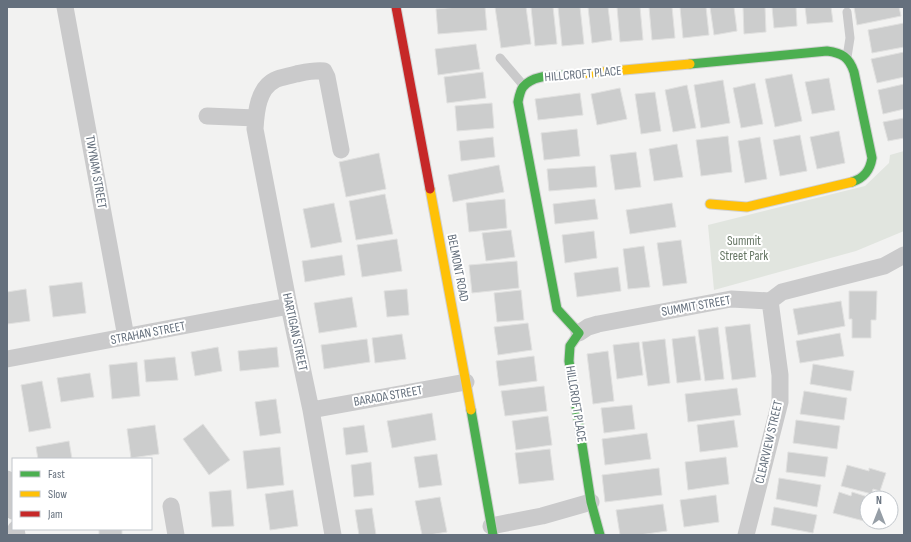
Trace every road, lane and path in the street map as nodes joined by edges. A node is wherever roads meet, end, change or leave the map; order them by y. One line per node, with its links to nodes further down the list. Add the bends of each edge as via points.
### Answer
1 (65, 7): 15 (street, TWYNAM STREET)
2 (396, 7): 17 (street, BELMONT ROAD)
3 (847, 12): 4 (lane, via 850,38)
4 (847, 57): 6 (street, HILLCROFT PLACE, via 827,51 538,78); 10 (street, via 854,72 872,158 871,167 866,175 859,180 747,207)
5 (500, 58): 6 (lane)
6 (524, 86): 14 (street, via 518,102 557,310)
7 (207, 116): 8 (street)
8 (255, 124): 9 (street, via 259,100 266,87 275,79 316,70 324,71); 13 (street, HARTIGAN STREET)
9 (341, 150)
10 (710, 204)
11 (904, 255): 12 (street, via 884,266 782,292)
12 (770, 301): 14 (street, SUMMIT STREET, via 731,299 598,324); 27 (street, CLEARVIEW STREET, via 780,375 780,402)
13 (290, 306): 15 (street, STRAHAN STREET); 18 (street, HARTIGAN STREET)
14 (579, 333): 20 (street, HILLCROFT PLACE, via 570,346 569,361)
15 (126, 337): 16 (street, STRAHAN STREET)
16 (7, 359)
17 (466, 382): 18 (street, BARADA STREET); 23 (street, BELMONT ROAD)
18 (311, 410): 25 (street, HARTIGAN STREET)
19 (7, 479): 21 (street)
20 (591, 502): 23 (street); 26 (street, HILLCROFT PLACE)
21 (12, 506)
22 (171, 506): 24 (street)
23 (492, 530)
24 (176, 535)
25 (333, 535)
26 (600, 535)
27 (746, 535)

